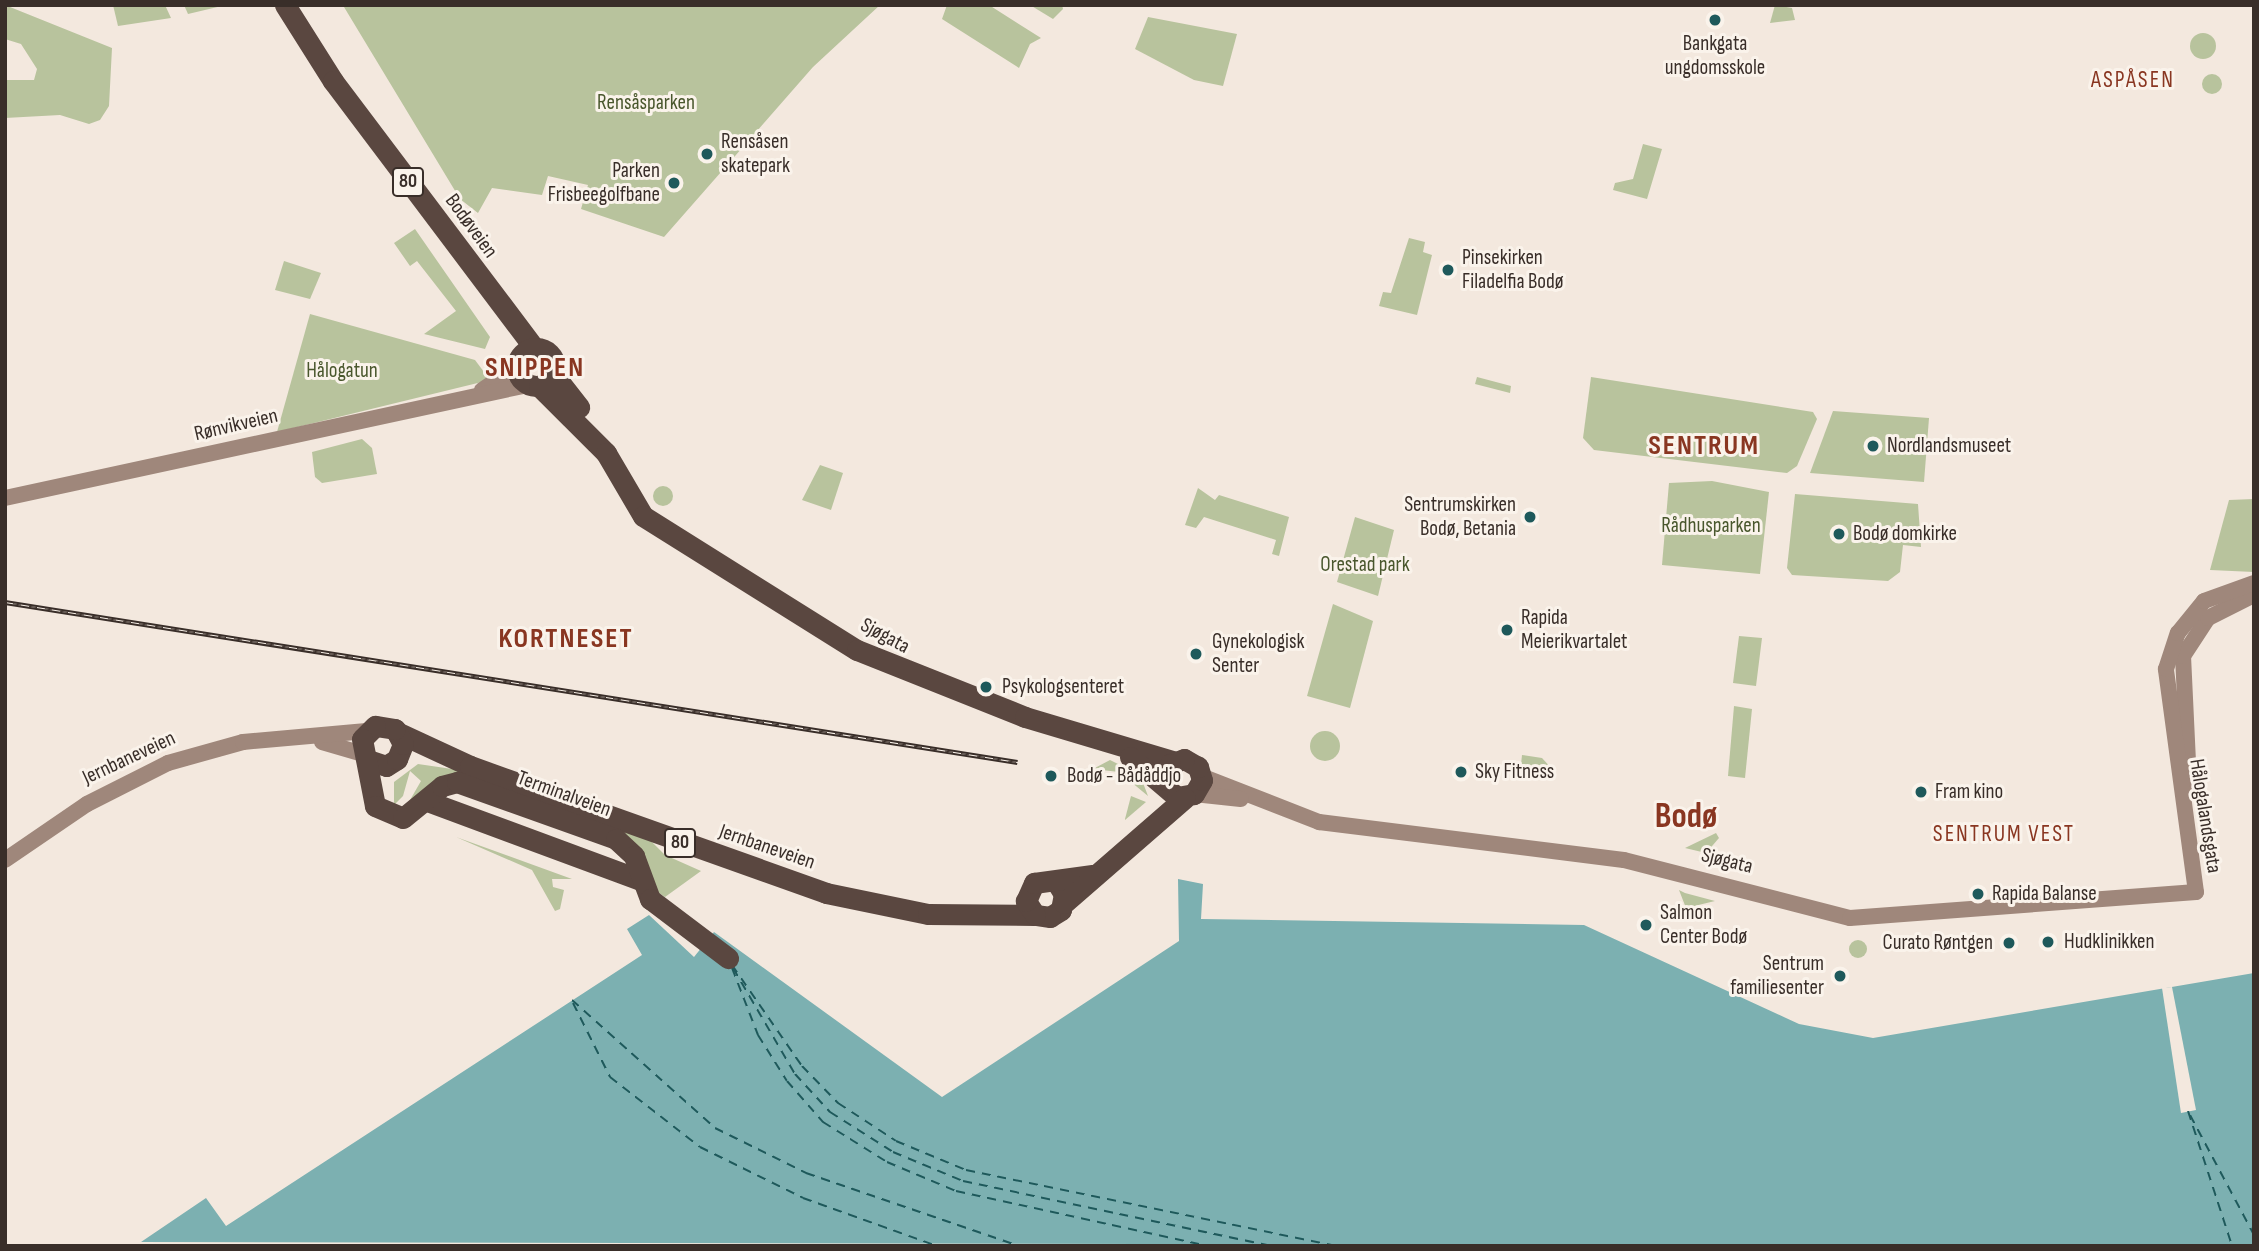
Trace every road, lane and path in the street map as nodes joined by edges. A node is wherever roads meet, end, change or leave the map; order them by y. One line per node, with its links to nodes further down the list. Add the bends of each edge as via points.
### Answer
1 (285, 5): 3 (highway, Bodøveien / 80)
2 (300, 5): 3 (highway, Bodøveien / 80)
3 (366, 122): 4 (highway, Bodøveien / 80, via 488,291)
4 (531, 370): 5 (street, Rønvikveien, via 477,393); 14 (highway, Sjøgata / 80, via 613,441 648,506 671,531 877,662 1097,741)
5 (5, 498)
6 (2254, 583): 23 (street, Hålogalandsgata, via 2204,601 2178,633 2166,669)
7 (2254, 595): 23 (street, Hålogalandsgata, via 2208,618 2180,668 2202,877)
8 (367, 731): 9 (highway, Jernbaneveien / 80, via 386,725); 10 (street, Jernbaneveien); 11 (highway)
9 (399, 733): 12 (highway); 13 (highway, Jernbaneveien / 80)
10 (288, 739): 11 (street, Jernbaneveien); 19 (street, Jernbaneveien, via 243,742 168,763 88,804)
11 (365, 757): 12 (highway, Jernbaneveien / 80); 17 (highway)
12 (395, 761): 13 (highway, Jernbaneveien / 80); 17 (highway)
13 (470, 765): 27 (highway, Jernbaneveien / 80, via 808,888 893,909)
14 (1167, 776): 15 (highway, Sjøgata / 80); 15 (highway, Sjøgata / 80, via 1190,761); 18 (highway, Jernbaneveien / 80)
15 (1194, 789): 18 (highway, Jernbaneveien / 80); 23 (street, Sjøgata, via 1336,825 1624,860 1850,918)
16 (434, 794): 17 (highway, via 403,818); 21 (highway, 80); 21 (highway, Terminalveien / 80, via 464,784 616,839 634,856)
17 (375, 806)
18 (1138, 836): 20 (highway, Jernbaneveien / 80)
19 (5, 860)
20 (1094, 874): 22 (highway, Jernbaneveien / 80); 25 (highway, Jernbaneveien / 80)
21 (641, 880): 28 (highway, Terminalveien / 80, via 650,899)
22 (1057, 883): 24 (highway, Jernbaneveien / 80, via 1040,880); 25 (highway)
23 (2196, 892)
24 (1027, 893): 26 (highway); 27 (highway, Jernbaneveien / 80)
25 (1064, 903): 26 (highway, Jernbaneveien / 80, via 1053,916)
26 (1035, 915): 27 (highway, Jernbaneveien / 80)
27 (977, 916)
28 (728, 958)

